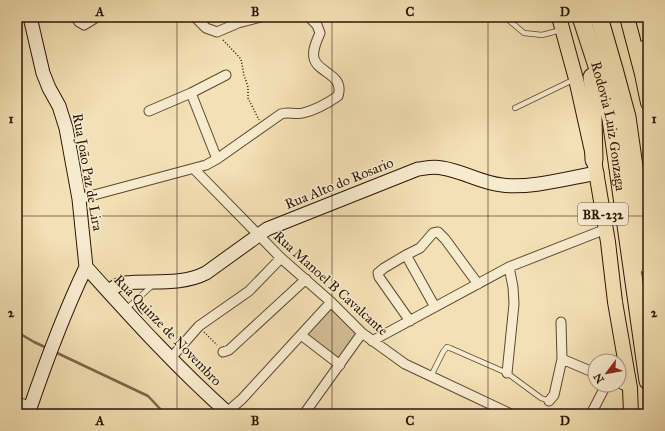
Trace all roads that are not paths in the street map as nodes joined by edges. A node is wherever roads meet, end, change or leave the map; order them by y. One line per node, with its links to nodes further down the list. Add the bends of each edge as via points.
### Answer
1 (30, 17): 24 (street, Rua João Paz de Lira, via 43,73 65,123)
2 (75, 17): 3 (street, via 82,25)
3 (97, 17)
4 (195, 17): 5 (street, via 206,28 217,32)
5 (261, 17)
6 (309, 17): 21 (street, via 317,25 320,33 314,58 316,63 336,80 338,96 302,113 281,114)
7 (505, 17): 12 (lane, via 524,33 542,35)
8 (575, 17): 22 (highway, via 594,86)
9 (581, 17): 20 (highway, Rodovia Luiz Gonzaga / BR-232, via 594,58)
10 (599, 17): 20 (highway, Rodovia Luiz Gonzaga / BR-232, via 614,69)
11 (627, 17): 13 (main road)
12 (561, 23): 15 (main road, BR-232)
13 (641, 47): 17 (main road)
14 (226, 75): 16 (street)
15 (576, 79): 18 (lane); 22 (main road, BR-232)
16 (191, 93): 19 (street); 21 (street)
17 (648, 103)
18 (515, 108)
19 (149, 111)
20 (619, 118): 29 (highway, Rodovia Luiz Gonzaga / BR-232); 52 (highway, Rodovia Luiz Gonzaga / BR-232)
21 (217, 159): 23 (street)
22 (596, 167): 25 (main road, BR-232); 26 (street, Rua Alto do Rosario, via 528,185 513,186 486,182 443,168 418,169 278,224)
23 (194, 169): 24 (street); 26 (street, Rua Manoel B Cavalcante)
24 (79, 199): 30 (street, Rua João Paz de Lira)
25 (606, 229): 31 (street); 45 (main road, BR-232)
26 (258, 235): 28 (street, Rua Manoel B Cavalcante); 33 (street, Rua Alto do Rosario, via 206,273 176,281)
27 (406, 255): 34 (street, via 420,248 433,233 438,232); 37 (street); 39 (street, via 378,273)
28 (281, 258): 32 (street, Rua Manoel B Cavalcante); 46 (street, via 250,291 199,326)
29 (648, 266)
30 (86, 267): 35 (street, Rua Quinze de Novembro); 57 (street, via 44,366)
31 (510, 268): 34 (street); 50 (street, via 514,304)
32 (306, 279): 36 (street, Rua Manoel B Cavalcante); 44 (street)
33 (156, 282): 35 (street, Rua Alto do Rosario, via 124,283); 38 (lane)
34 (478, 284): 37 (street)
35 (108, 291): 38 (street, Rua Quinze de Novembro)
36 (331, 302): 41 (street, Rua Manoel B Cavalcante); 42 (street)
37 (435, 307): 39 (street)
38 (124, 310): 46 (street, Rua Quinze de Novembro)
39 (410, 320): 43 (street)
40 (562, 322): 47 (street)
41 (362, 333): 43 (street, Rua Manoel B Cavalcante); 48 (street)
42 (301, 335): 48 (street); 58 (street)
43 (372, 340): 51 (street, Rua Manoel B Cavalcante, via 405,364)
44 (224, 352)
45 (621, 353)
46 (170, 359): 58 (street, Rua Quinze de Novembro)
47 (562, 359): 49 (street); 55 (street, via 554,395)
48 (340, 365): 59 (street)
49 (587, 370)
50 (507, 373): 51 (lane, via 448,347); 55 (lane)
51 (431, 376): 60 (street, Rua Manoel B Cavalcante)
52 (648, 380)
53 (602, 393): 61 (street)
54 (626, 393): 62 (main road, BR-232)
55 (549, 401)
56 (17, 402): 57 (street)
57 (29, 410)
58 (226, 413)
59 (304, 414)
60 (511, 414)
61 (591, 414)
62 (631, 414)

